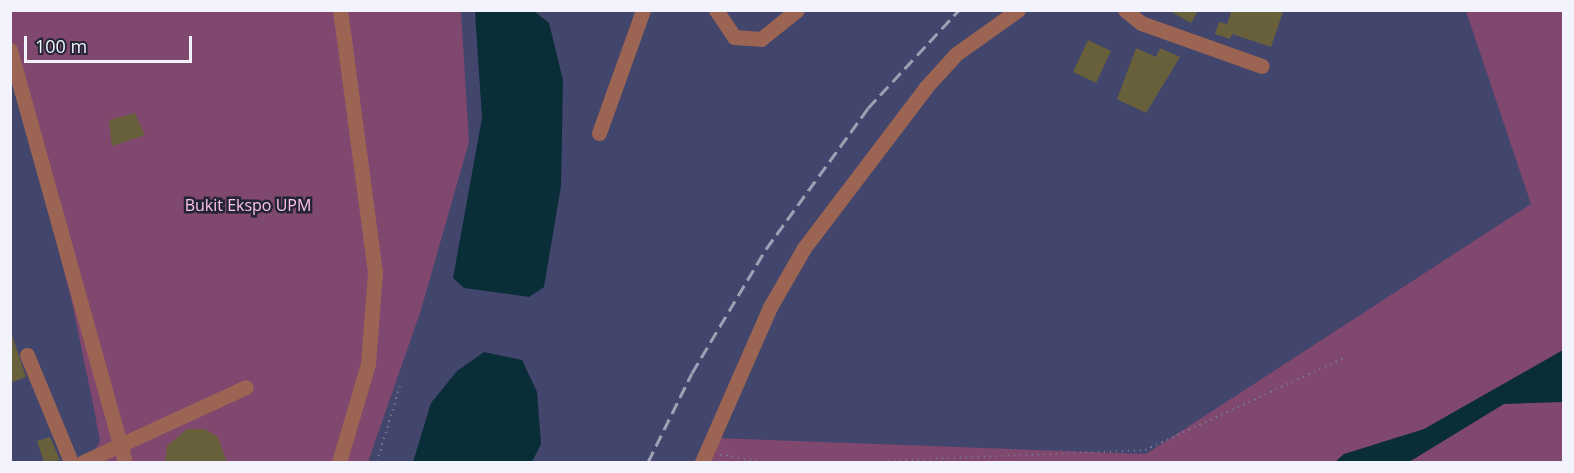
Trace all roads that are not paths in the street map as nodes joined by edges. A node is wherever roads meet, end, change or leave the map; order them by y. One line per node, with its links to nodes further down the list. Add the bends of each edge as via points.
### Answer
1 (340, 10): 17 (street, via 375,281 368,364)
2 (643, 10): 9 (street)
3 (716, 10): 4 (street, via 734,37 761,39)
4 (797, 10)
5 (1018, 10): 13 (street, via 956,54 926,87 804,248 770,307)
6 (1125, 10): 8 (street, via 1141,23)
7 (10, 50): 12 (street)
8 (1262, 66)
9 (599, 133)
10 (27, 355): 14 (street)
11 (246, 387): 12 (street)
12 (119, 445): 15 (street); 16 (street)
13 (704, 458)
14 (71, 462)
15 (83, 462)
16 (125, 462)
17 (339, 462)

